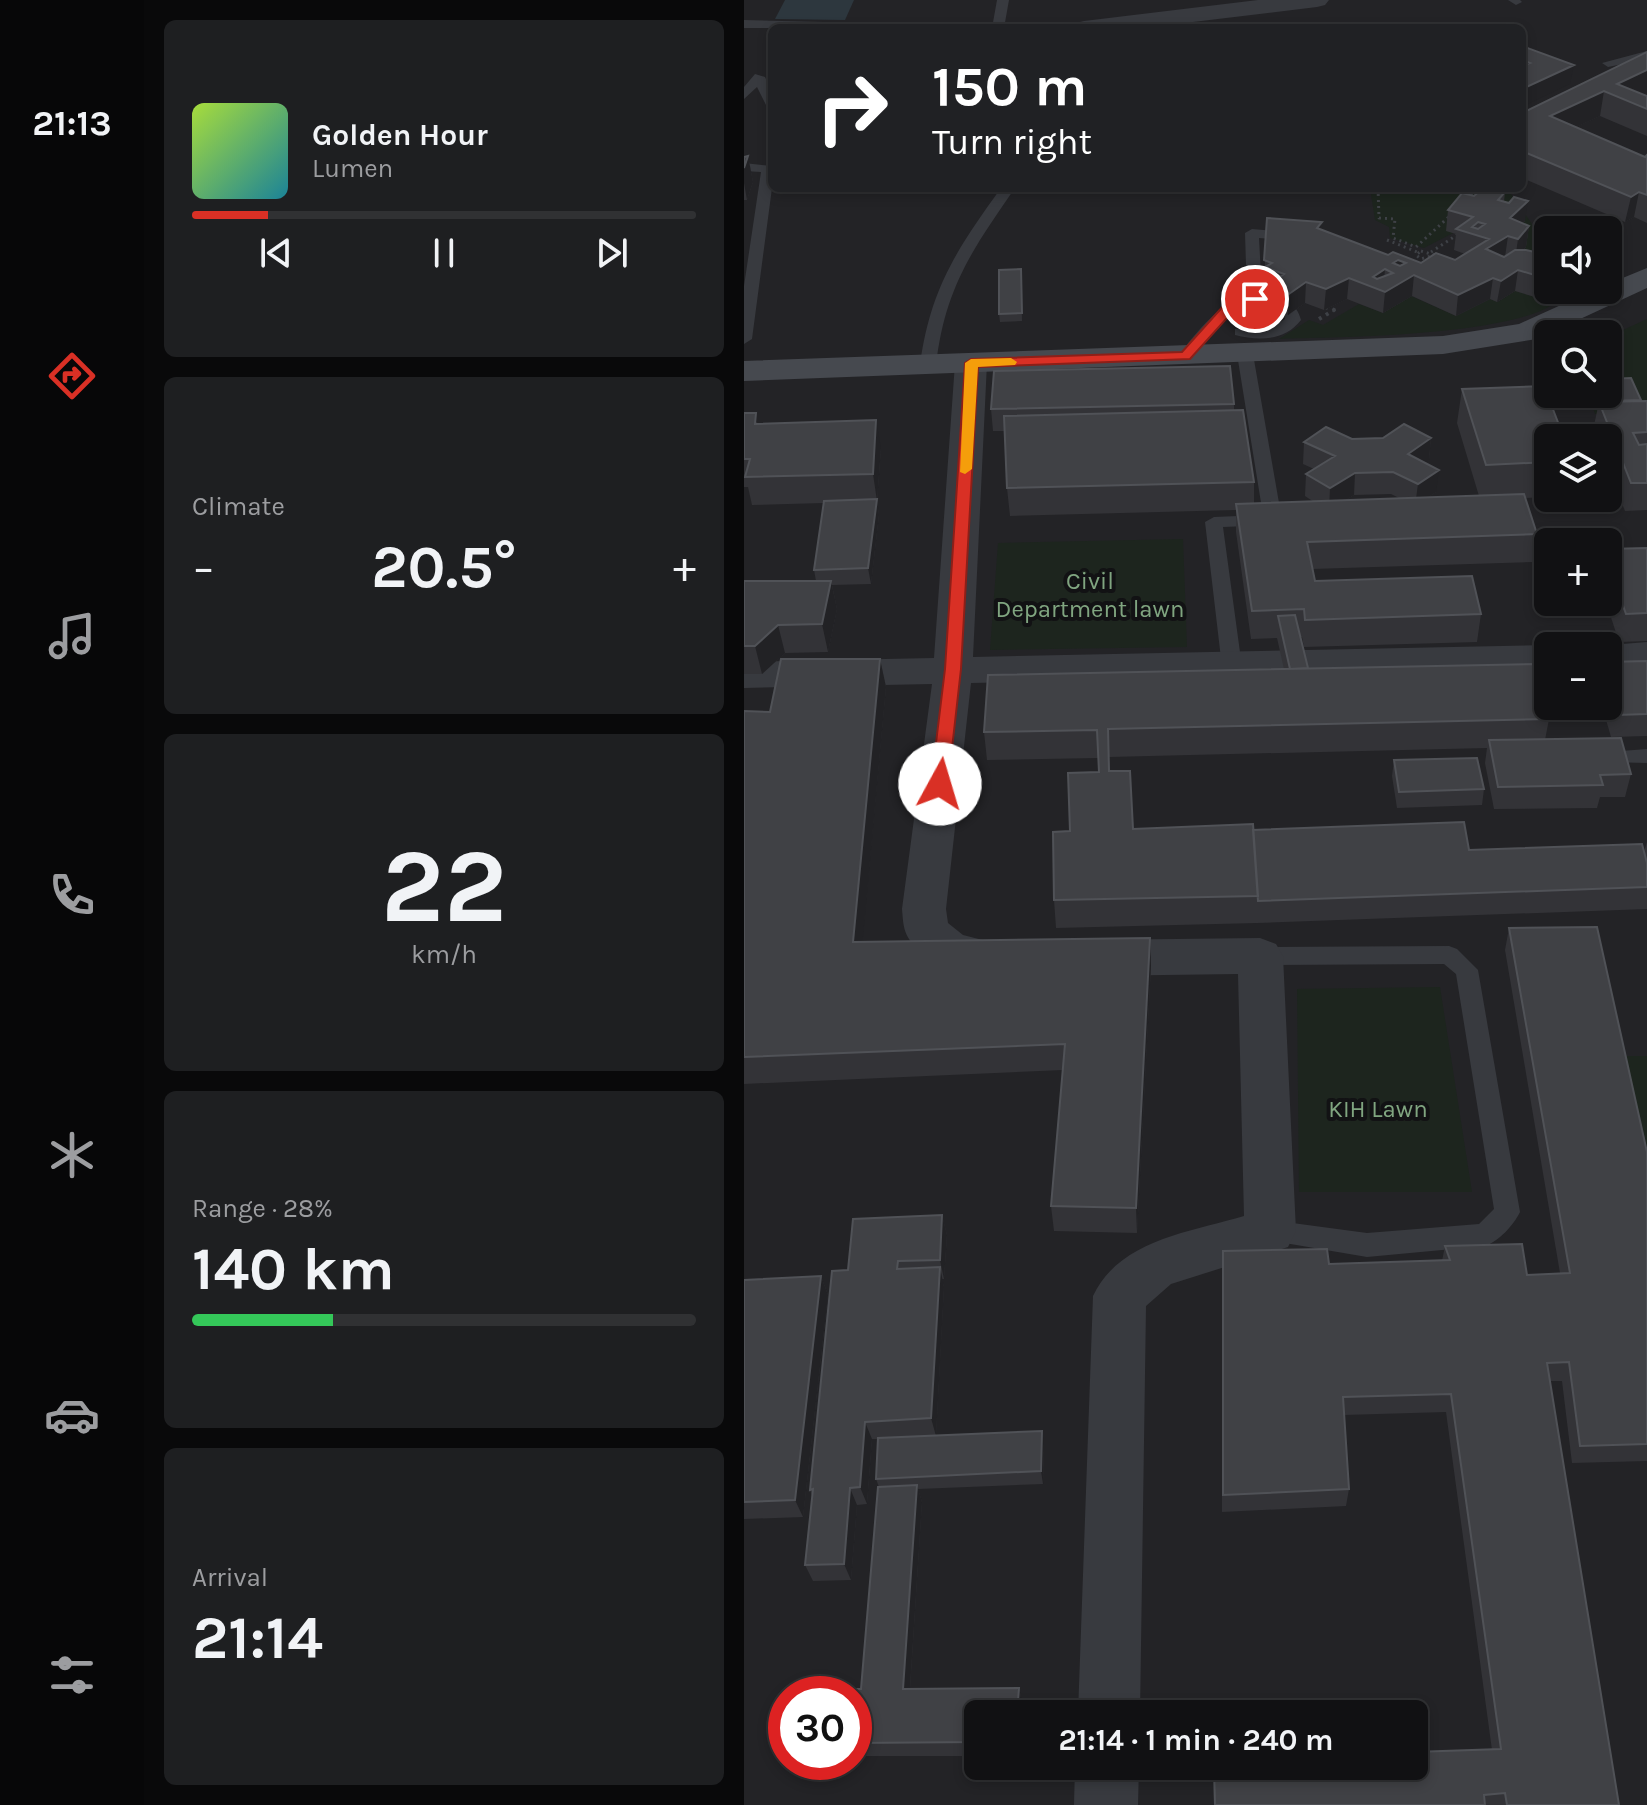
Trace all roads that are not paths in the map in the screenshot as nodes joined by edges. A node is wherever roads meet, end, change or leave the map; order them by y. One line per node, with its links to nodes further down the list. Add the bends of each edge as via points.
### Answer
1 (1003, 0): 4 (lane)
2 (1317, 0): 5 (street)
3 (744, 24): 6 (lane)
4 (999, 24)
5 (1117, 24)
6 (768, 25)
7 (1647, 55): 8 (lane)
8 (1608, 63)
9 (765, 76): 10 (lane); 11 (lane)
10 (744, 80)
11 (744, 95)
12 (744, 167): 13 (lane)
13 (768, 167)
14 (768, 180): 19 (lane)
15 (1005, 192): 23 (lane, via 948,281)
16 (1288, 236): 18 (lane, via 1252,233)
17 (1647, 277): 20 (street, via 1509,337 1443,345)
18 (1255, 299): 20 (lane, via 1286,305 1293,320 1283,330); 21 (lane, via 1231,306)
19 (744, 339)
20 (1250, 343): 21 (street); 28 (lane, via 1280,519 1214,522)
21 (1186, 356): 22 (street)
22 (971, 363): 23 (street); 29 (street)
23 (928, 365): 24 (street)
24 (744, 371)
25 (1647, 655): 26 (street)
26 (1622, 656)
27 (1534, 658): 28 (street)
28 (1232, 667): 29 (street)
29 (953, 669): 30 (street); 33 (street, via 924,909 927,931 950,950 997,960)
30 (744, 675)
31 (1647, 756): 32 (lane)
32 (1615, 757)
33 (1260, 956): 34 (street); 34 (lane, via 1449,955 1467,970 1507,1212 1485,1235 1456,1238 1367,1245)
34 (1270, 1231): 35 (street, via 1154,1266 1120,1296)
35 (1109, 1700)
36 (1107, 1780): 37 (street)
37 (1106, 1805)

